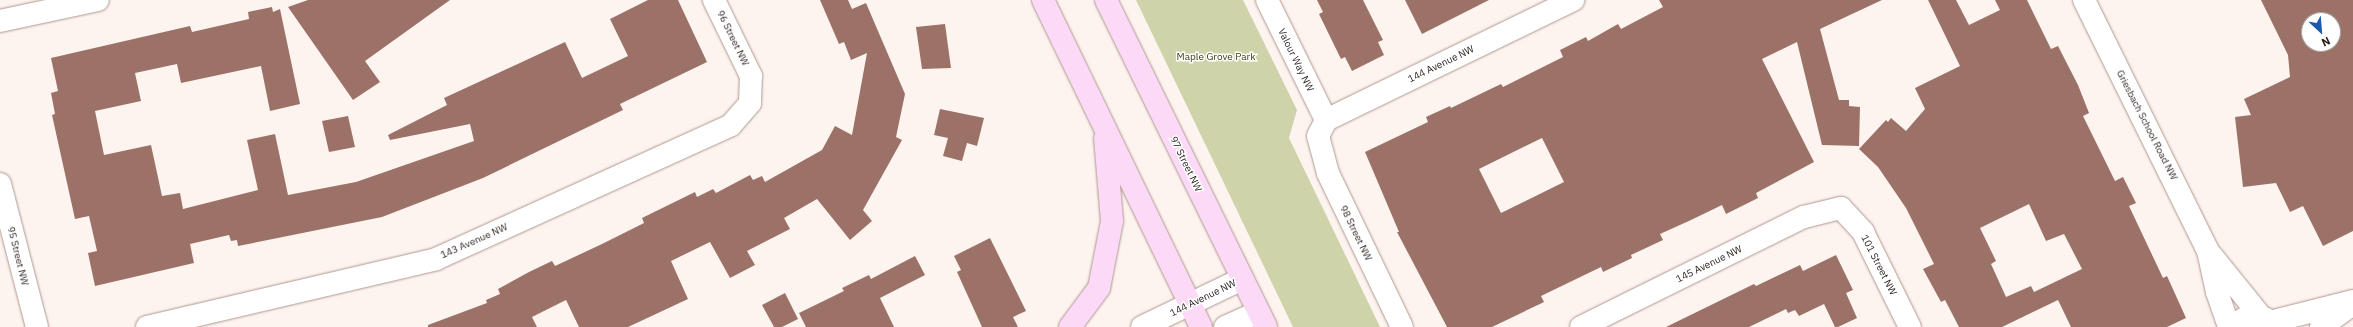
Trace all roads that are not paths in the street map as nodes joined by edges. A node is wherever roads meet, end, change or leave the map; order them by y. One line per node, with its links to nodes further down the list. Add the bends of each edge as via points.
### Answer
1 (98, 0): 8 (street)
2 (714, 0): 9 (street, 96 Street NW)
3 (1043, 0): 10 (main road)
4 (1106, 0): 15 (main road, 97 Street NW)
5 (1267, 0): 11 (street, Valour Way NW)
6 (1573, 0): 11 (street, 144 Avenue NW)
7 (2084, 0): 14 (street, Griesbach School Road NW)
8 (0, 21)
9 (751, 76): 21 (street, 143 Avenue NW, via 750,103 731,125 436,258)
10 (1104, 127): 17 (main road); 22 (main road, via 1112,222 1099,288)
11 (1322, 128): 26 (street, 98 Street NW, via 1328,174)
12 (0, 184): 20 (street, 95 Street NW)
13 (1841, 208): 27 (street, 145 Avenue NW, via 1804,218); 28 (street, 101 Street NW, via 1863,232)
14 (2208, 251): 19 (street, Griesbach School Road NW); 29 (street, Griesbach School Road NW, via 2217,292)
15 (1242, 279): 17 (street, 144 Avenue NW); 18 (main road, 97 Street NW)
16 (2353, 302): 19 (street); 30 (street)
17 (1191, 305): 23 (street, 144 Avenue NW); 24 (main road)
18 (1262, 319): 25 (street)
19 (2270, 322): 29 (street, via 2248,316)
20 (37, 327)
21 (147, 327)
22 (1070, 327)
23 (1142, 327)
24 (1201, 327)
25 (1225, 327)
26 (1402, 327)
27 (1581, 327)
28 (1910, 327)
29 (2230, 327)
30 (2322, 327)

